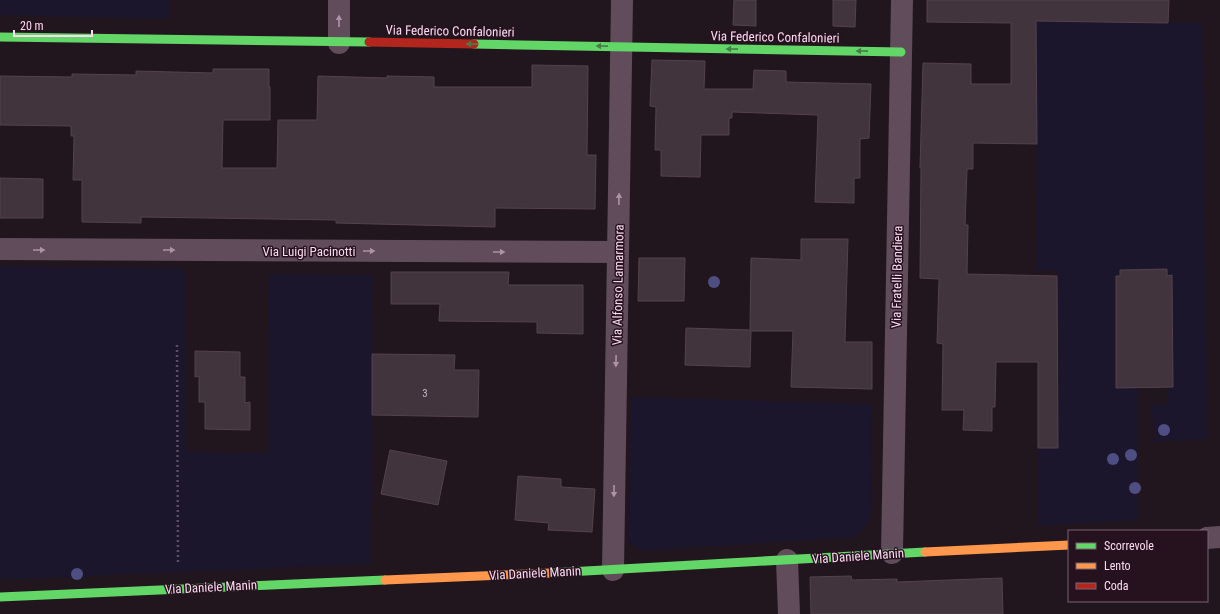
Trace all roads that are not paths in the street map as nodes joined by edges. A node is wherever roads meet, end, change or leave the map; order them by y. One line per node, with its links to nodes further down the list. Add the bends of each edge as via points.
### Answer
1 (339, 0): 5 (street, one-way to 1)
2 (622, 0): 6 (street, Via Alfonso Lamarmora)
3 (902, 0): 7 (street, Via Fratelli Bandiera)
4 (0, 37): 5 (street, Via Federico Confalonieri)
5 (339, 42): 6 (street, Via Federico Confalonieri, one-way to 5)
6 (621, 46): 7 (street, Via Federico Confalonieri, one-way to 6); 9 (street, Via Alfonso Lamarmora, one-way to 6)
7 (901, 52): 13 (street, Via Fratelli Bandiera)
8 (0, 249): 9 (street, Via Luigi Pacinotti, one-way to 9)
9 (618, 252): 15 (street, Via Alfonso Lamarmora, one-way to 15)
10 (1220, 537): 11 (street)
11 (1208, 538)
12 (1068, 545): 13 (street, Via Daniele Manin)
13 (892, 553): 14 (street, Via Daniele Manin)
14 (787, 560): 15 (street, Via Daniele Manin); 17 (street)
15 (613, 570): 16 (street, Via Daniele Manin)
16 (0, 597)
17 (789, 614)

